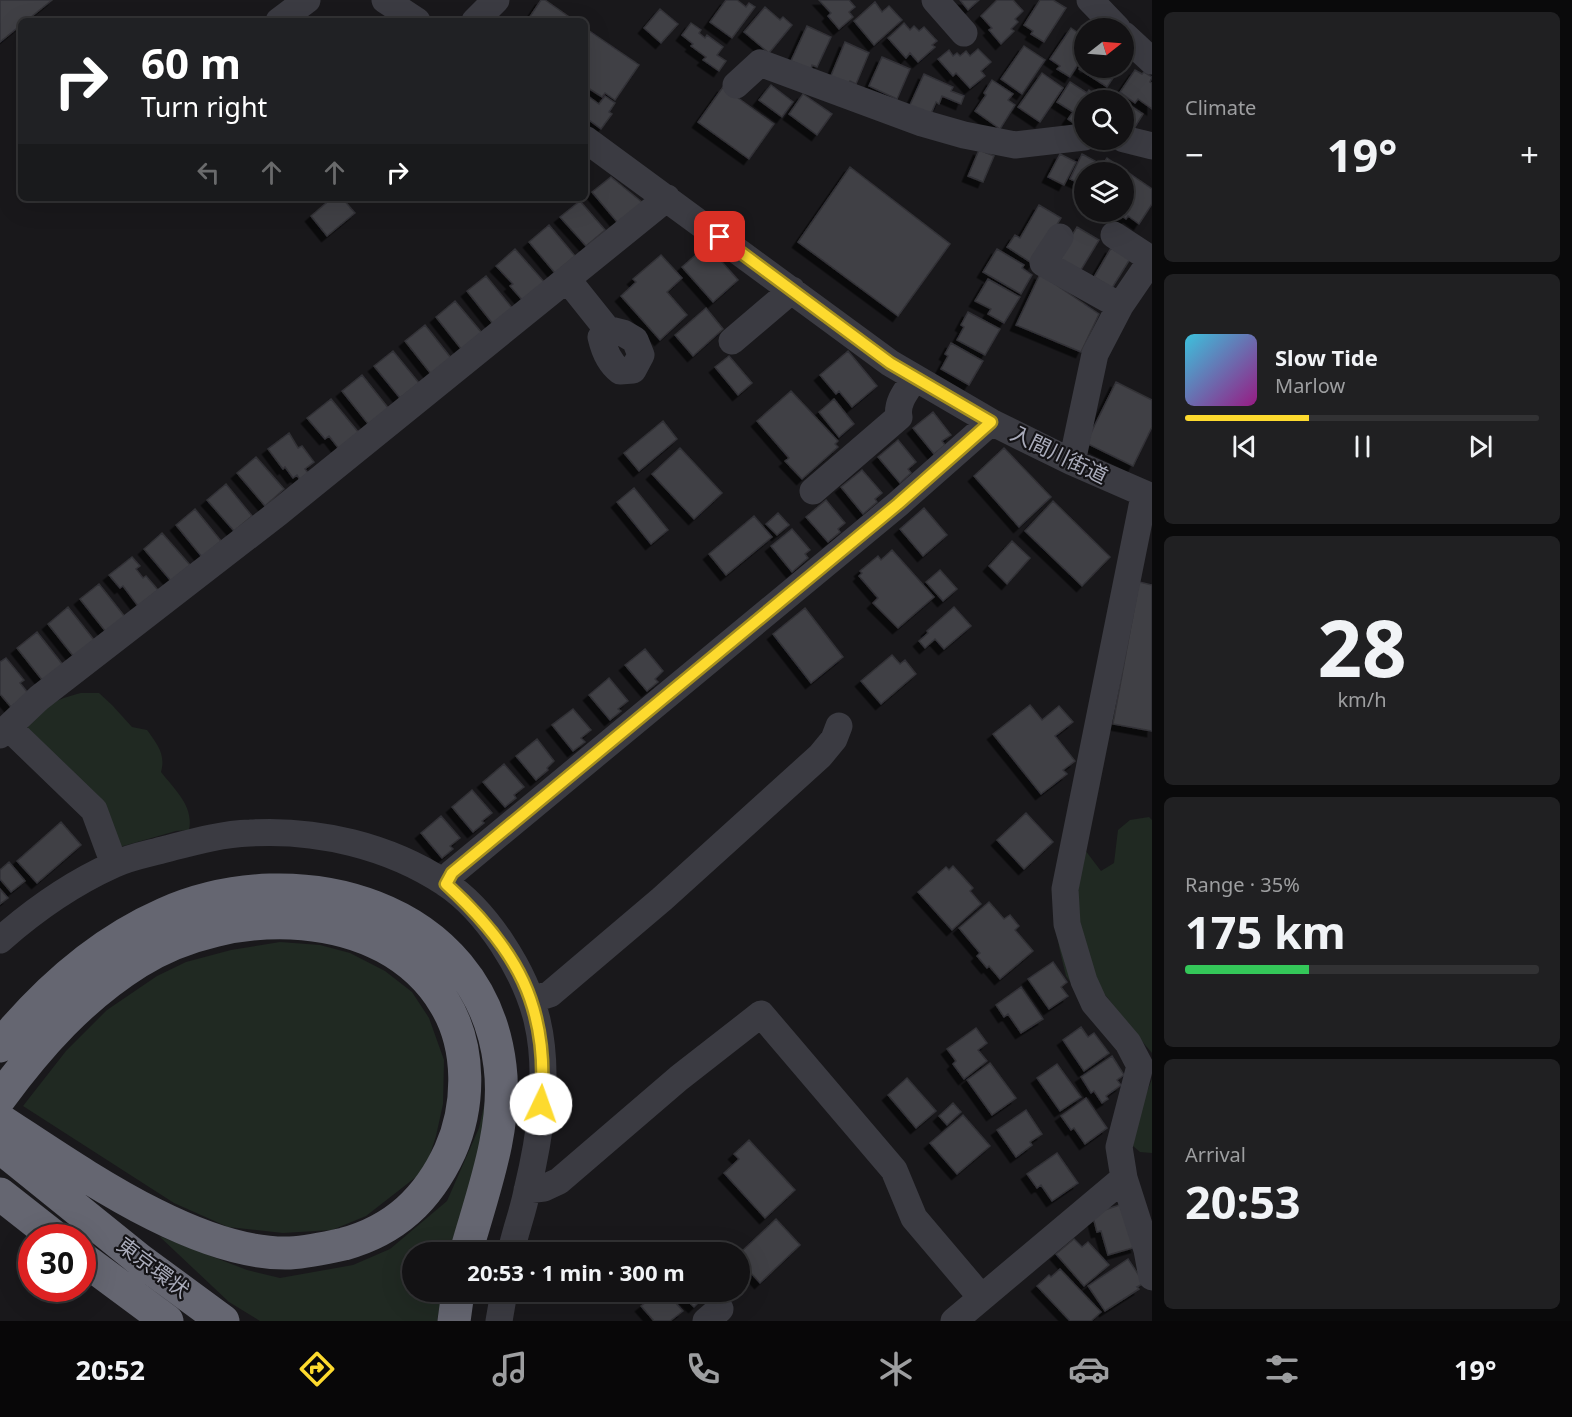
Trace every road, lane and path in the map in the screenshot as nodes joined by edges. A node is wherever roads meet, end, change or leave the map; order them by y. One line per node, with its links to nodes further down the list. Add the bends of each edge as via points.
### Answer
1 (307, 0): 6 (street)
2 (385, 0): 7 (street)
3 (495, 0): 8 (street)
4 (935, 0): 10 (street)
5 (1090, 0): 9 (street)
6 (283, 18)
7 (412, 18)
8 (478, 18)
9 (1107, 18)
10 (964, 33)
11 (1134, 45): 12 (street)
12 (1152, 62)
13 (736, 85): 14 (street, via 760,63 964,135 1015,145)
14 (1074, 138)
15 (588, 141): 18 (street, 入間川街道)
16 (1134, 142): 17 (street)
17 (1152, 146)
18 (667, 198): 22 (street); 23 (street, 入間川街道)
19 (1114, 235): 21 (street)
20 (1060, 237): 24 (street, via 1043,263)
21 (1152, 260): 24 (street)
22 (567, 279): 25 (street); 33 (street, via 278,513 39,698)
23 (792, 290): 26 (street); 27 (street, 入間川街道)
24 (1120, 306): 29 (street, via 1095,354)
25 (607, 329)
26 (732, 341)
27 (915, 378): 28 (street, 入間川街道); 30 (street, via 901,400 899,417)
28 (991, 422): 29 (street, 入間川街道); 35 (street, via 898,504 452,873)
29 (1072, 462): 31 (street, 入間川街道)
30 (813, 491)
31 (1148, 497): 42 (street, via 1065,889 1067,924 1084,981 1094,1002 1128,1043 1140,1066 1119,1147)
32 (839, 726): 37 (street, via 820,756 662,899 550,994)
33 (4, 731): 34 (street, via 94,810)
34 (114, 864): 35 (street, via 208,838 282,833 314,835 387,853); 36 (street, via 45,905)
35 (446, 884): 37 (street, via 496,936 516,964)
36 (0, 940)
37 (531, 1000): 43 (street, via 542,1051 542,1086)
38 (0, 1046): 46 (highway, via 71,972 101,949 165,913 201,901 278,890 350,898 386,910 417,928 464,973 494,1033 501,1068 500,1107 495,1145)
39 (6, 1090): 40 (highway, via 70,1015 140,960 214,931 253,924 328,927 364,936 396,953 424,976 446,1005 459,1039 465,1074 463,1108 454,1142 440,1174 418,1202 391,1224 359,1239 288,1253 253,1250 176,1225 129,1201)
40 (0, 1120)
41 (0, 1147): 55 (highway, 東京環状)
42 (1124, 1178): 48 (street); 51 (street)
43 (527, 1190): 47 (street); 51 (street, via 559,1181 760,1014 894,1170 914,1218)
44 (0, 1194): 45 (highway)
45 (38, 1224)
46 (469, 1242)
47 (514, 1242)
48 (1149, 1250): 50 (street)
49 (96, 1268): 54 (highway, 東京環状)
50 (1152, 1277)
51 (981, 1297): 58 (street)
52 (457, 1302): 56 (highway)
53 (503, 1302): 57 (street)
54 (167, 1321)
55 (223, 1321)
56 (454, 1321)
57 (500, 1321)
58 (954, 1321)

